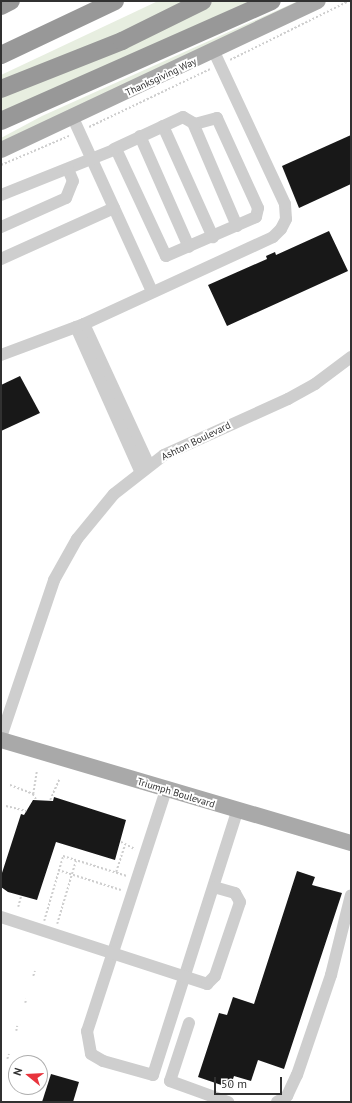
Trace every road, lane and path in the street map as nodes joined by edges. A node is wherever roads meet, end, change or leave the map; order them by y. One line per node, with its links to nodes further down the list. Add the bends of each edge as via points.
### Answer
1 (11, 1): 7 (highway)
2 (115, 1): 8 (highway)
3 (203, 1): 10 (highway, via 122,41)
4 (272, 1): 11 (highway)
5 (318, 1): 9 (main road, Thanksgiving Way)
6 (349, 1): 9 (path)
7 (1, 6)
8 (1, 55)
9 (217, 58): 14 (main road, Thanksgiving Way); 14 (path); 30 (street, via 285,204 286,219 272,237)
10 (1, 89)
11 (77, 89): 12 (highway); 16 (highway)
12 (1, 121)
13 (193, 123): 15 (street, via 186,116); 25 (street); 25 (street, via 217,118 258,208 256,217)
14 (76, 125): 19 (main road, Thanksgiving Way); 20 (street); 21 (path)
15 (163, 126): 17 (street); 27 (street)
16 (1, 128)
17 (140, 136): 18 (street); 28 (street)
18 (114, 148): 20 (street); 28 (street, via 120,152 164,255)
19 (1, 150)
20 (92, 157): 22 (street); 24 (street)
21 (1, 165)
22 (68, 169): 23 (street, via 57,170); 26 (street, via 74,181 66,198)
23 (1, 195)
24 (114, 208): 29 (street); 30 (street)
25 (237, 226): 27 (street)
26 (1, 227)
27 (213, 237): 28 (street)
28 (189, 248)
29 (1, 259)
30 (152, 291): 31 (street)
31 (80, 326): 32 (street); 34 (street)
32 (1, 355)
33 (351, 357): 34 (street, Ashton Boulevard, via 295,395 190,442)
34 (145, 468): 35 (street, Ashton Boulevard, via 93,517 64,559 43,606)
35 (1, 737)
36 (1, 740): 40 (main road, Triumph Boulevard)
37 (37, 770): 41 (path)
38 (59, 780): 43 (path)
39 (10, 785): 41 (path)
40 (166, 790): 45 (main road, Triumph Boulevard); 64 (street)
41 (33, 794): 42 (path)
42 (36, 799)
43 (50, 800)
44 (6, 806): 46 (path)
45 (237, 811): 48 (main road, Triumph Boulevard); 56 (street)
46 (26, 812)
47 (121, 842): 49 (path)
48 (351, 843)
49 (125, 844): 50 (path); 53 (path)
50 (140, 851)
51 (76, 860): 52 (path, via 63,856); 53 (path); 54 (path)
52 (58, 870): 54 (path); 62 (path)
53 (116, 873): 55 (path)
54 (71, 875): 57 (path); 63 (path)
55 (131, 878)
56 (214, 887): 67 (street); 67 (street, via 235,893 240,902 211,982)
57 (121, 890)
58 (351, 895): 78 (street, via 331,975 297,1075 287,1096)
59 (21, 896): 60 (path)
60 (18, 907)
61 (1, 917): 64 (street)
62 (43, 924)
63 (55, 929)
64 (112, 955): 67 (street); 75 (street, via 87,1031 91,1054)
65 (35, 971): 66 (path)
66 (33, 976)
67 (185, 977): 75 (street)
68 (26, 998): 69 (path)
69 (25, 1003)
70 (188, 1023): 76 (street)
71 (18, 1026): 72 (path)
72 (16, 1031)
73 (9, 1054): 74 (path)
74 (7, 1059)
75 (153, 1075): 76 (street)
76 (170, 1081): 77 (street)
77 (228, 1102)
78 (277, 1102)

